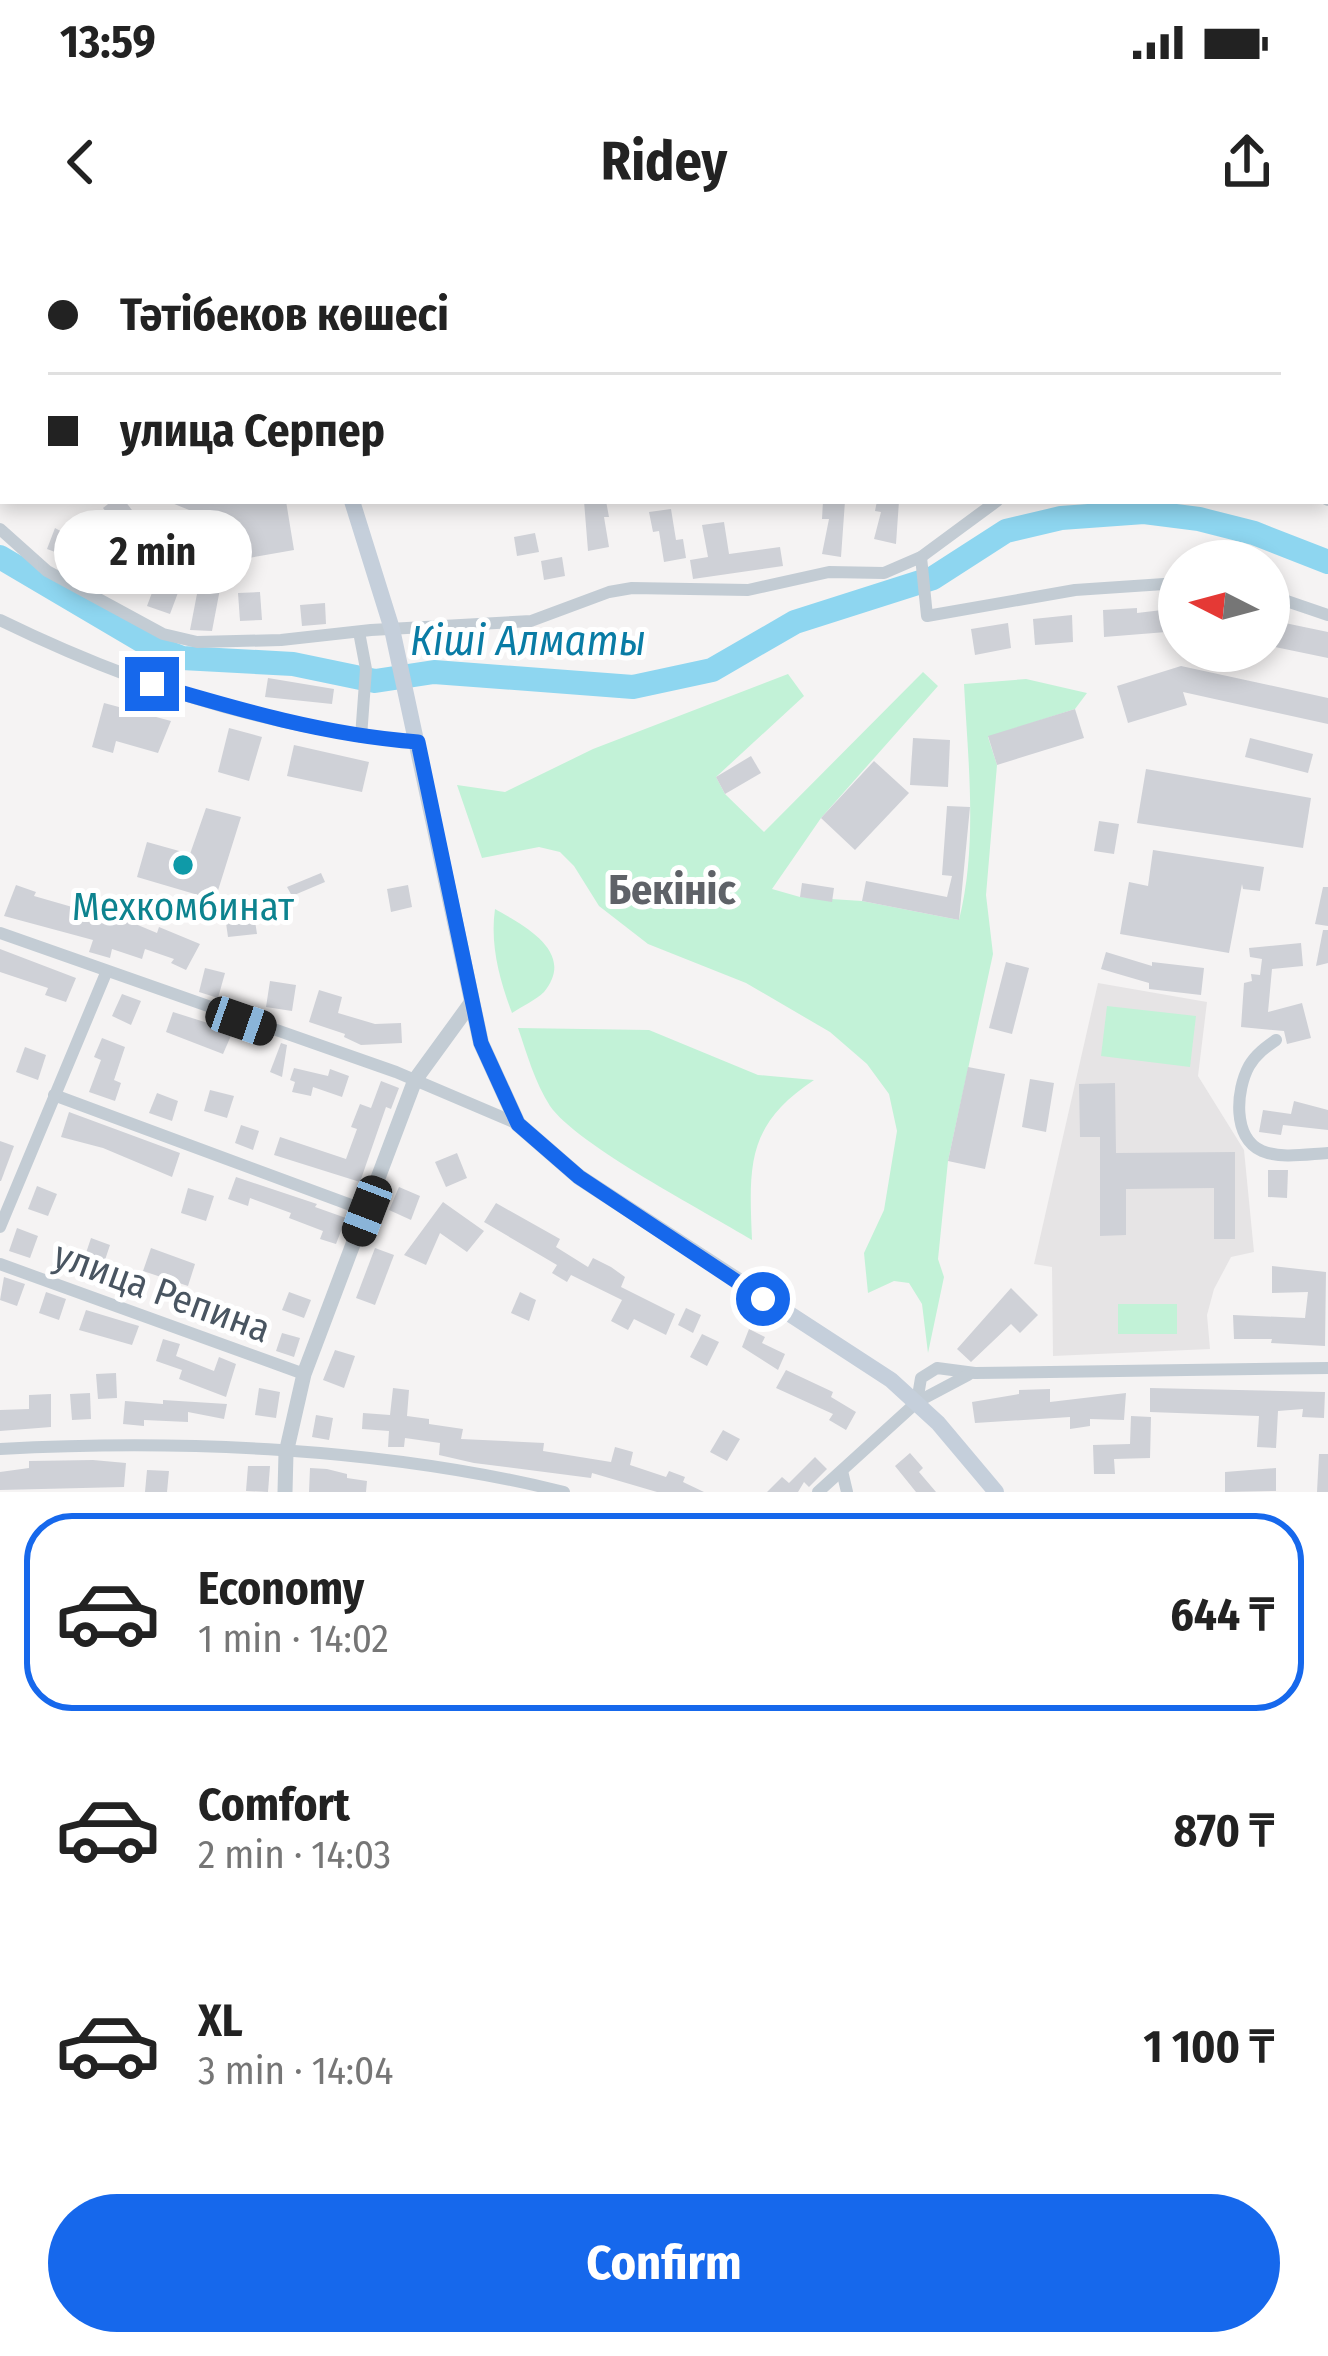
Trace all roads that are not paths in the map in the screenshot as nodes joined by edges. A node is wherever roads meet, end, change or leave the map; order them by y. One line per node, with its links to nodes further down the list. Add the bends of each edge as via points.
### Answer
1 (353, 504): 9 (main road)
2 (993, 504): 4 (street)
3 (0, 529): 10 (street, via 47,571 163,634 196,642)
4 (922, 564): 5 (street, via 927,616); 9 (street, via 748,590 632,588 500,626)
5 (1158, 584)
6 (1290, 602): 7 (street)
7 (1328, 614)
8 (0, 620): 11 (street, via 109,671)
9 (392, 628): 10 (street); 12 (main road)
10 (358, 632): 11 (street, via 366,669)
11 (361, 737): 12 (street)
12 (418, 742): 15 (main road)
13 (0, 933): 14 (street)
14 (106, 973): 17 (street); 18 (street)
15 (471, 1003): 17 (street); 19 (main road)
16 (1276, 1040): 20 (street, via 1240,1089 1250,1144 1265,1153)
17 (415, 1080): 19 (street); 21 (street)
18 (54, 1095): 21 (street); 22 (street)
19 (518, 1124): 27 (main road, via 579,1177)
20 (1328, 1154)
21 (367, 1211): 26 (street)
22 (0, 1227)
23 (0, 1264): 26 (street, улица Репина)
24 (1328, 1368): 25 (street)
25 (975, 1373): 27 (street); 27 (street, via 928,1370)
26 (304, 1374): 29 (street)
27 (917, 1402): 30 (street); 36 (main road)
28 (0, 1448): 29 (street)
29 (286, 1453): 31 (street, via 350,1455); 32 (street)
30 (842, 1471): 34 (street); 35 (street)
31 (500, 1486): 33 (street)
32 (285, 1492)
33 (564, 1492)
34 (818, 1492)
35 (847, 1492)
36 (996, 1492)

